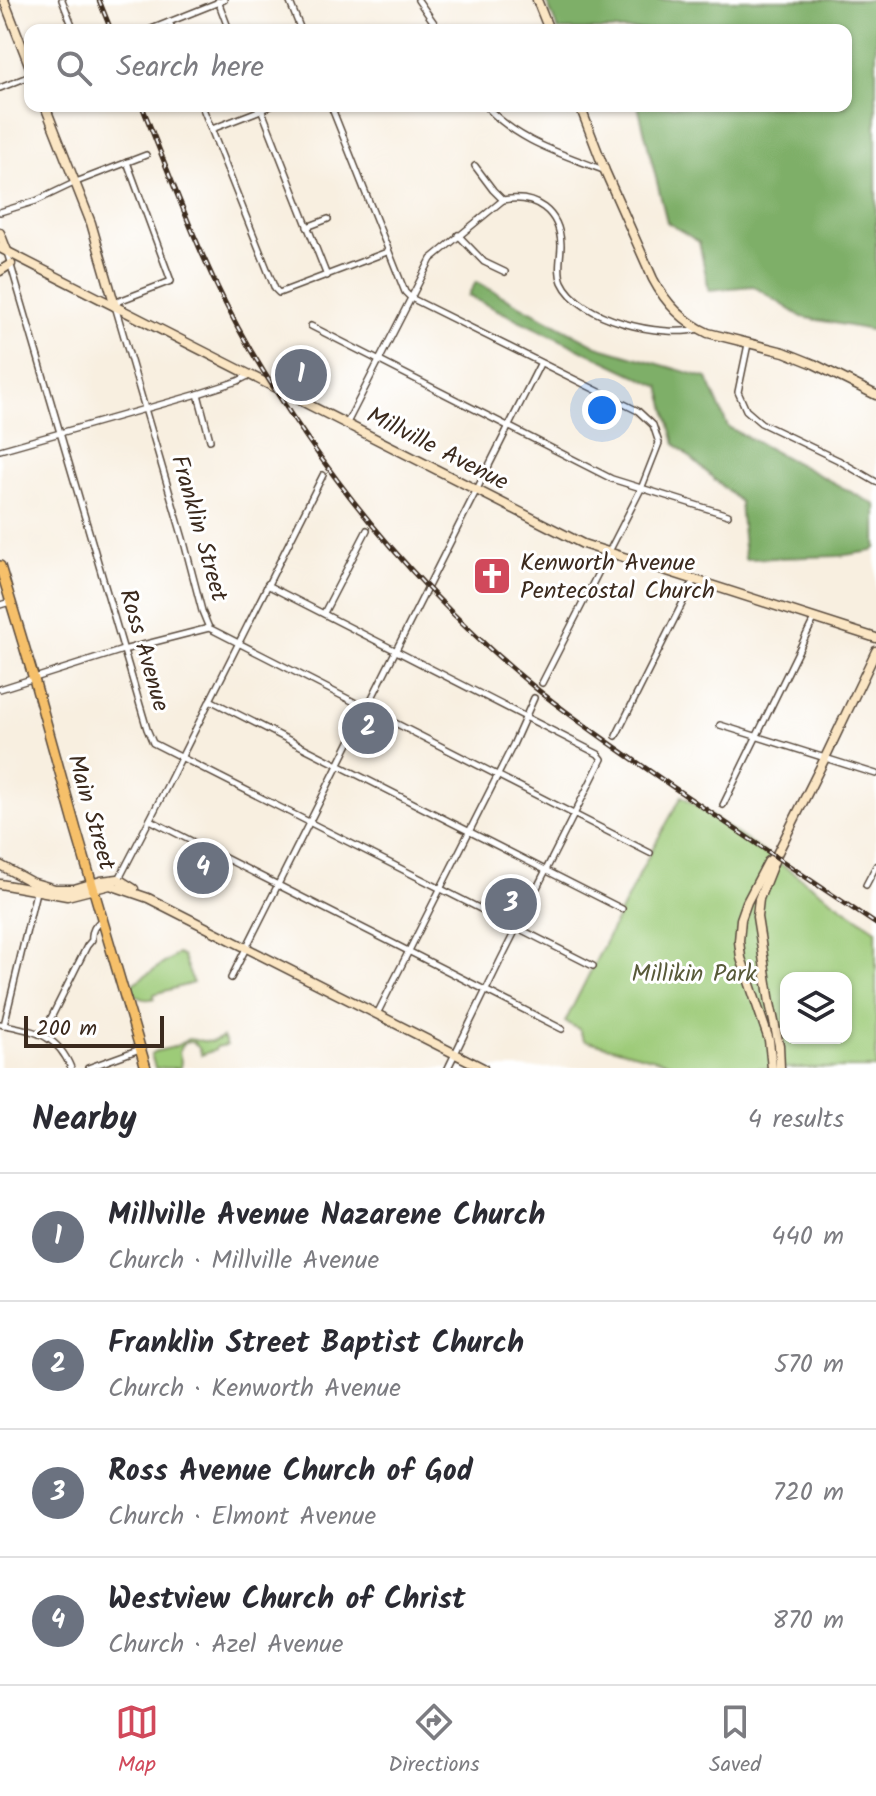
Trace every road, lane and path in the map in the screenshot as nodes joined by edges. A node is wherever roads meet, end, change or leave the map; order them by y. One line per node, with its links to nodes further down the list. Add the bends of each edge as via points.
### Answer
1 (4, 0): 14 (street)
2 (62, 0): 8 (street)
3 (289, 0): 11 (street)
4 (418, 0): 12 (street)
5 (537, 0): 13 (street)
6 (220, 1): 7 (street); 10 (street)
7 (169, 22): 9 (street)
8 (71, 24)
9 (164, 24)
10 (227, 24)
11 (299, 24)
12 (435, 24)
13 (547, 24)
14 (24, 52)
15 (24, 78): 16 (street)
16 (0, 88)
17 (47, 112): 29 (street, Franklin Street)
18 (205, 112): 24 (street)
19 (252, 112): 24 (street)
20 (263, 112): 33 (street)
21 (333, 112): 37 (street)
22 (491, 112): 28 (street, via 531,142)
23 (582, 112): 28 (street)
24 (212, 129): 41 (street, via 279,293)
25 (146, 155): 26 (street)
26 (127, 162): 29 (street); 43 (street, via 171,281)
27 (475, 166): 30 (street)
28 (605, 171): 45 (street, via 659,290)
29 (76, 182): 31 (street); 43 (street, Franklin Street)
30 (503, 200): 35 (street); 45 (street, via 531,200 551,215 561,244 560,275 577,301 618,322 646,329)
31 (0, 212)
32 (328, 219): 33 (street)
33 (307, 227): 41 (street)
34 (0, 233): 36 (street, Ross Avenue)
35 (458, 235): 40 (street, via 484,262); 42 (street, via 431,259)
36 (4, 250): 38 (street, Ross Avenue); 43 (street, Millville Avenue)
37 (387, 252): 41 (street); 42 (street)
38 (11, 264): 39 (street); 55 (street, Ross Avenue)
39 (0, 271)
40 (505, 272)
41 (327, 276)
42 (411, 298): 47 (street); 48 (street)
43 (115, 306): 49 (street, Millville Avenue); 52 (street, Franklin Street)
44 (311, 326): 47 (street)
45 (699, 329): 46 (street)
46 (748, 344): 51 (street, via 784,352); 59 (street, via 738,392 746,410 761,423)
47 (379, 361): 53 (street); 54 (street)
48 (540, 364): 54 (street); 60 (street, via 638,411 653,425 659,443)
49 (250, 374): 50 (street); 53 (street, Millville Avenue)
50 (198, 394): 52 (street); 56 (street)
51 (876, 395)
52 (145, 408): 55 (street); 71 (street, Franklin Street)
53 (347, 424): 61 (street, Millville Avenue)
54 (508, 426): 60 (street); 61 (street)
55 (61, 433): 57 (street); 75 (street, Ross Avenue)
56 (210, 440)
57 (0, 450)
58 (323, 475): 67 (street)
59 (876, 482)
60 (641, 489): 62 (street); 64 (street)
61 (476, 490): 64 (street, Millville Avenue); 74 (street)
62 (728, 515)
63 (367, 530): 69 (street)
64 (608, 553): 66 (street, Millville Avenue); 78 (street)
65 (0, 566): 68 (main road, Main Street)
66 (694, 580): 70 (street, Millville Avenue); 85 (street)
67 (267, 585): 69 (street); 73 (street)
68 (5, 604): 77 (main road, Main Street)
69 (324, 613): 74 (street)
70 (815, 618): 72 (street, Millville Avenue); 86 (street)
71 (209, 628): 73 (street, Franklin Street); 75 (street)
72 (876, 638)
73 (238, 643): 81 (street); 82 (street, Franklin Street)
74 (396, 649): 82 (street); 83 (street)
75 (123, 650): 77 (street); 87 (street, Ross Avenue, via 150,739)
76 (876, 651): 88 (street)
77 (34, 679): 79 (street); 106 (main road, Main Street)
78 (542, 683)
79 (0, 689)
80 (534, 698): 83 (street)
81 (210, 700): 87 (street); 89 (street)
82 (366, 708): 89 (street); 90 (street, Franklin Street)
83 (525, 716): 90 (street); 93 (street, via 602,759)
84 (720, 725): 86 (street)
85 (616, 736)
86 (756, 736): 88 (street); 92 (street)
87 (181, 758): 94 (street); 95 (street, Ross Avenue)
88 (825, 758): 91 (street); 98 (street)
89 (338, 765): 95 (street); 96 (street)
90 (497, 774): 93 (street, Franklin Street); 96 (street)
91 (876, 774)
92 (723, 805)
93 (575, 814): 97 (street, Franklin Street); 101 (street)
94 (150, 820): 102 (street); 105 (street)
95 (310, 823): 105 (street); 107 (street, Ross Avenue)
96 (468, 832): 101 (street); 107 (street)
97 (650, 853)
98 (776, 856): 129 (street, via 747,902 739,941 769,1040); 130 (street, via 757,917)
99 (0, 865): 106 (street, via 41,886)
100 (876, 866): 104 (street)
101 (546, 871): 110 (street); 112 (street)
102 (118, 879): 106 (street); 109 (street)
103 (0, 884): 108 (street)
104 (866, 885)
105 (279, 886): 113 (street); 114 (street)
106 (92, 887): 108 (street, via 73,896); 109 (street, via 110,885); 111 (main road, Main Street)
107 (440, 889): 112 (street, Ross Avenue); 114 (street)
108 (36, 892): 119 (street)
109 (148, 898): 113 (street)
110 (622, 909)
111 (102, 918): 121 (street); 122 (main road, Main Street)
112 (517, 928): 115 (street, Ross Avenue); 117 (street)
113 (247, 948): 116 (street); 118 (street)
114 (409, 952): 117 (street); 118 (street)
115 (593, 966)
116 (231, 978)
117 (486, 991): 120 (street); 123 (street)
118 (377, 1014): 123 (street)
119 (2, 1024): 121 (street)
120 (562, 1029)
121 (43, 1034): 124 (street, via 55,1042)
122 (141, 1048): 125 (street); 126 (main road, Main Street)
123 (455, 1054): 127 (street); 128 (street)
124 (71, 1068)
125 (88, 1068)
126 (146, 1068)
127 (448, 1068)
128 (483, 1068)
129 (772, 1068)
130 (780, 1068)

